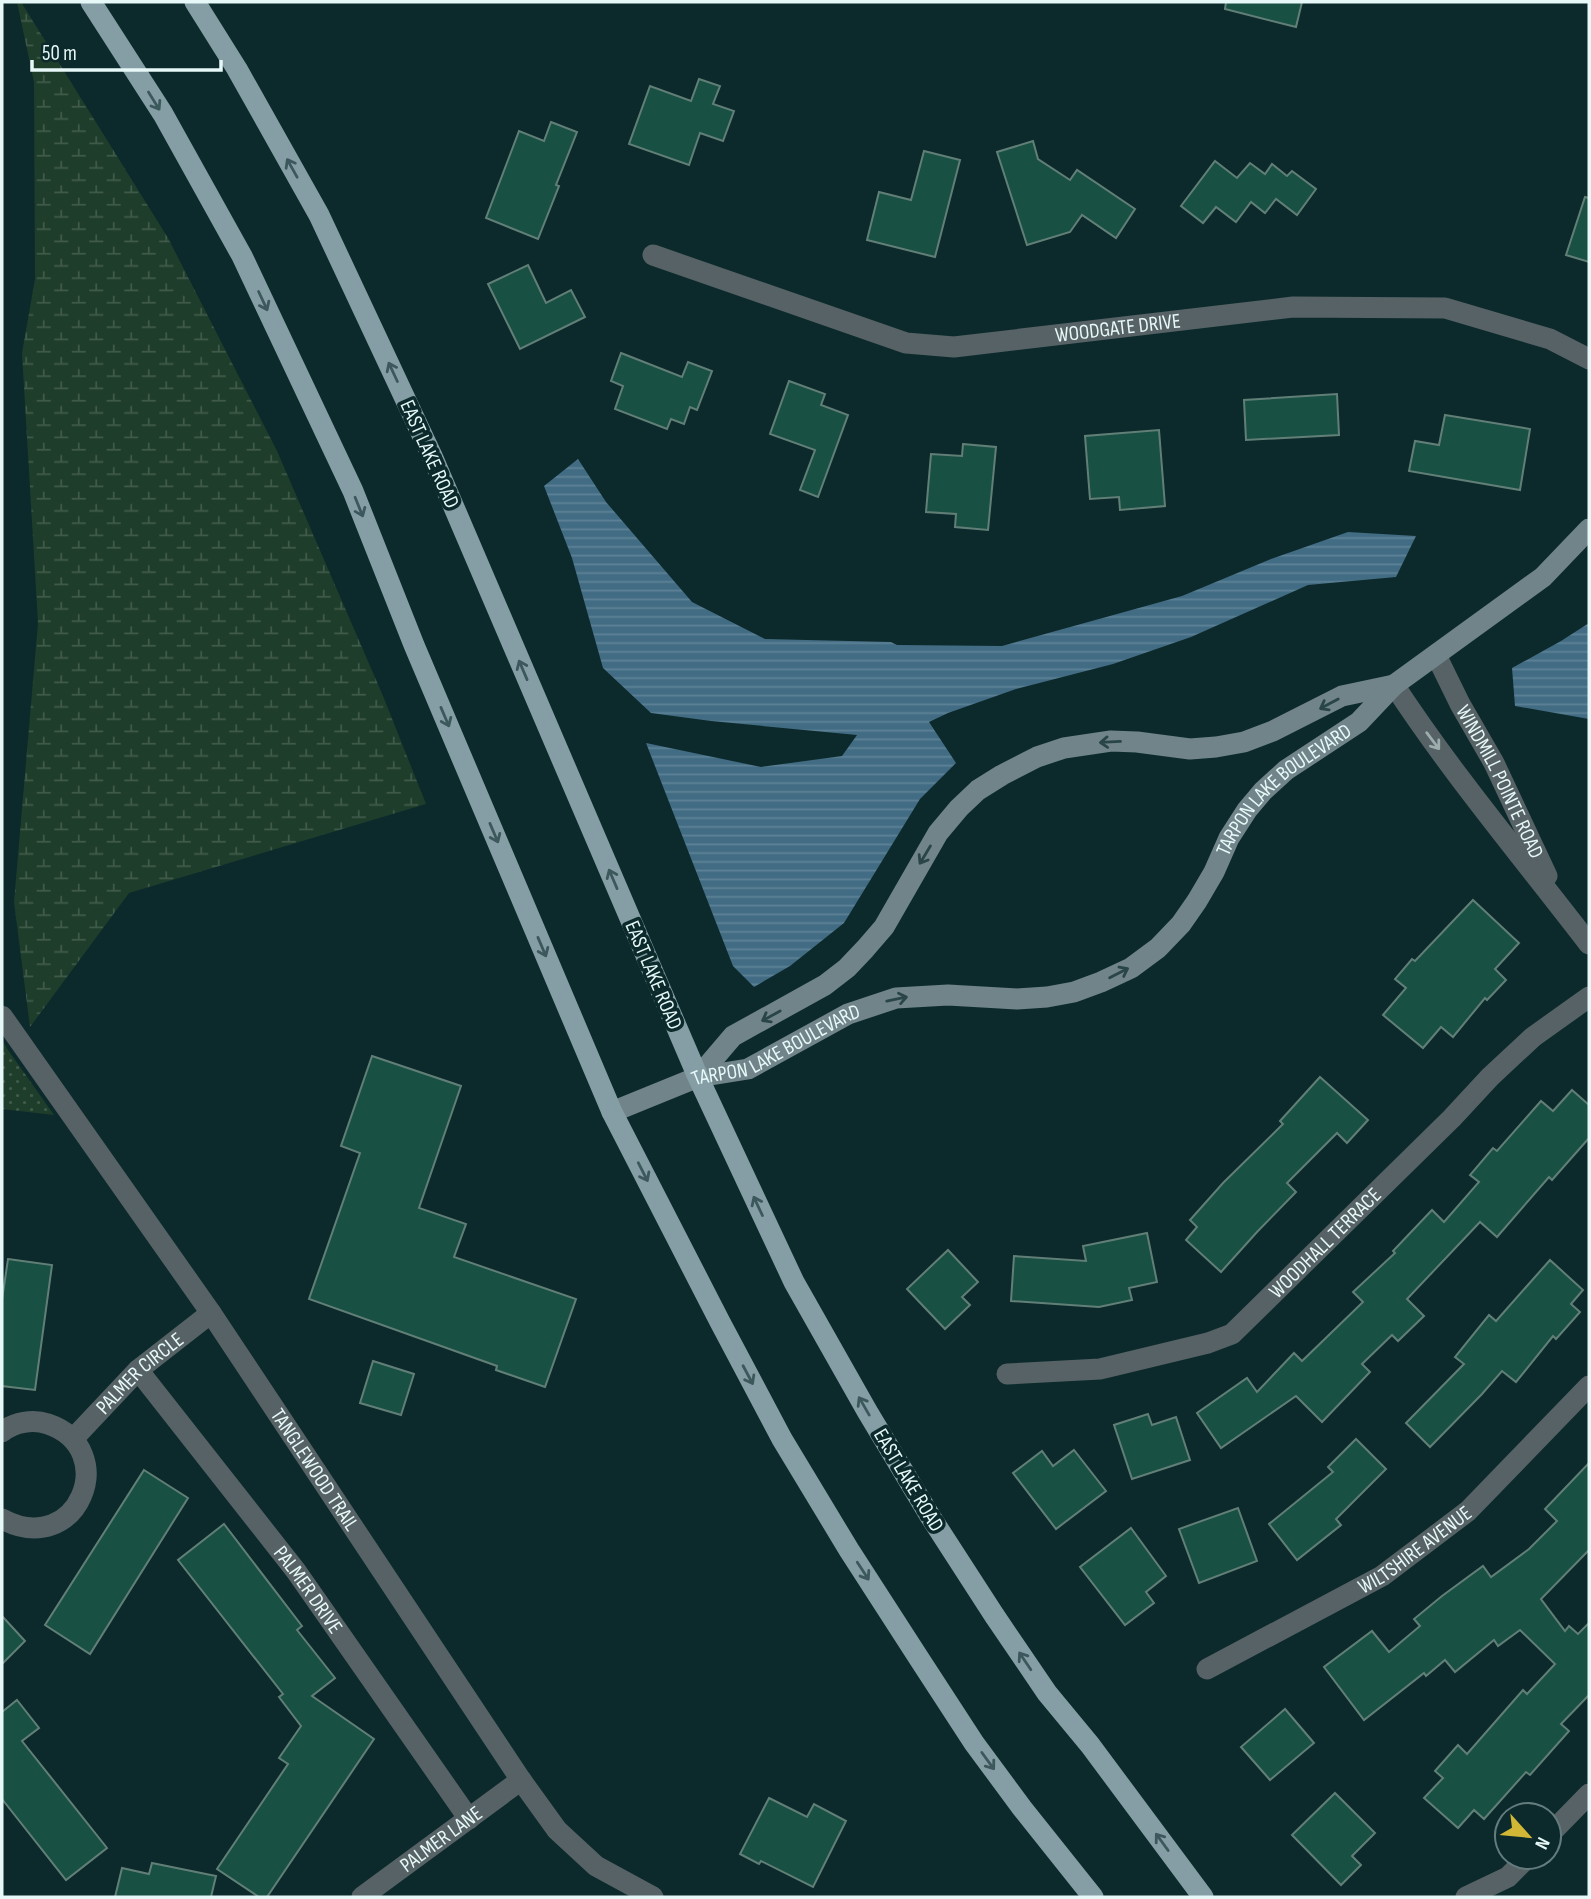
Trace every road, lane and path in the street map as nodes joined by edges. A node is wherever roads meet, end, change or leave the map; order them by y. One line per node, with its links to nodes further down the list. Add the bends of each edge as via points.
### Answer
1 (92, 2): 13 (main road, one-way to 13, via 163,114 242,256 353,491)
2 (195, 2): 12 (main road, EAST LAKE ROAD, one-way to 2, via 432,456 319,215)
3 (653, 255): 4 (street, WOODGATE DRIVE, via 905,343 954,346 1293,307 1392,307 1445,309 1550,339)
4 (1589, 359)
5 (1589, 529): 6 (street, TARPON LAKE BOULEVARD, via 1543,577)
6 (1436, 655): 7 (street, TARPON LAKE BOULEVARD); 8 (street, WINDMILL POINTE ROAD, via 1494,763)
7 (1394, 685): 8 (street, WINDMILL POINTE ROAD, one-way to 8); 12 (street, TARPON LAKE BOULEVARD, one-way to 12, via 1342,696 1244,742 1190,749 1111,741 1064,748 1002,775 978,790 938,833 884,927 846,968 825,985 733,1037); 12 (street, TARPON LAKE BOULEVARD, one-way to 7, via 748,1069 848,1014 896,998 1047,997 1074,992 1131,968 1158,947 1189,912 1229,838 1263,791 1286,770 1359,722)
8 (1563, 909): 9 (street, WINDMILL POINTE ROAD)
9 (1589, 944)
10 (1589, 997): 16 (street, WOODHALL TERRACE, via 1533,1037 1490,1077 1232,1334 1100,1369)
11 (2, 1016): 14 (street, TANGLEWOOD TRAIL)
12 (698, 1077): 13 (street); 30 (main road, EAST LAKE ROAD, one-way to 12, via 1047,1693 930,1516 793,1282)
13 (612, 1112): 29 (main road, one-way to 29, via 776,1427 843,1539 974,1743)
14 (211, 1313): 15 (street, PALMER CIRCLE); 22 (street, TANGLEWOOD TRAIL)
15 (138, 1370): 19 (street, PALMER CIRCLE); 24 (street, PALMER DRIVE, via 296,1571)
16 (1006, 1374)
17 (1589, 1387): 21 (street, WILTSHIRE AVENUE, via 1468,1511 1382,1576)
18 (2, 1432): 19 (street, via 24,1422 42,1422 59,1427)
19 (73, 1439): 20 (street, via 86,1471 78,1505 50,1526 15,1527)
20 (2, 1519)
21 (1207, 1669)
22 (521, 1780): 24 (street, PALMER LANE); 28 (street, TANGLEWOOD TRAIL, via 557,1830 596,1867)
23 (1589, 1794): 25 (street)
24 (469, 1819): 27 (street, PALMER LANE)
25 (1563, 1821)
26 (1514, 1871): 31 (street)
27 (362, 1897)
28 (653, 1897)
29 (1093, 1897)
30 (1203, 1897)
31 (1466, 1897)

